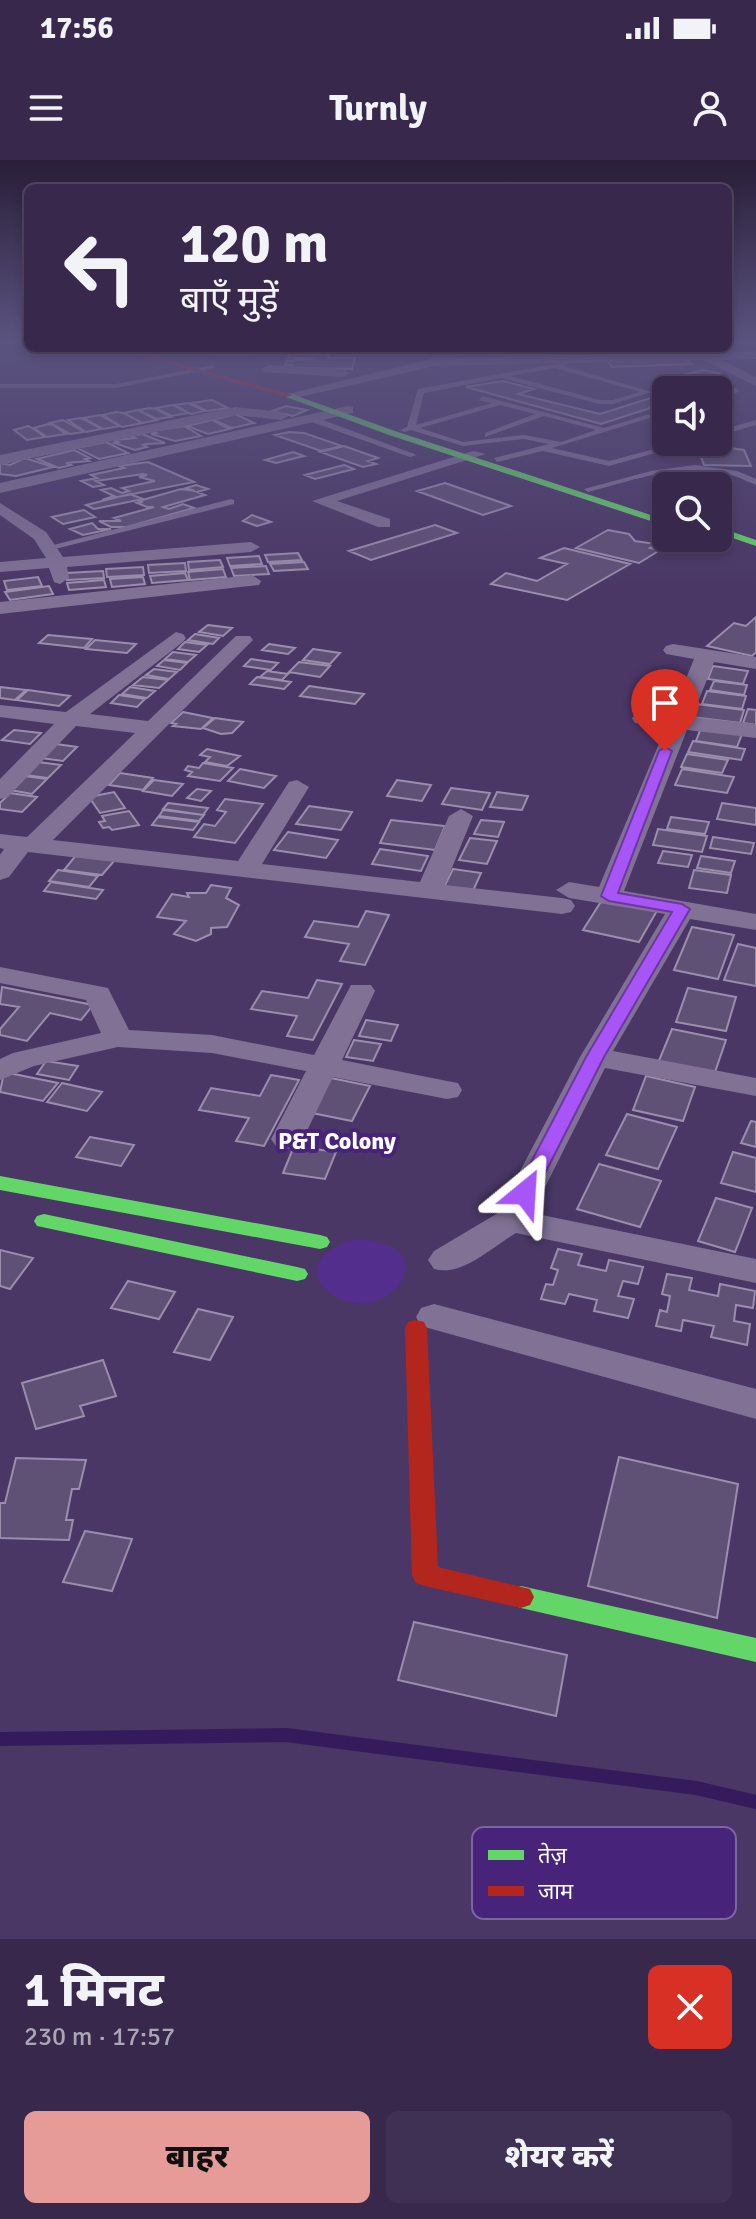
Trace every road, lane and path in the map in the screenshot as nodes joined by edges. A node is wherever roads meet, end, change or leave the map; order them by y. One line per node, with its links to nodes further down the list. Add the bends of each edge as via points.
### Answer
1 (176, 423): 14 (street)
2 (293, 423): 18 (street)
3 (323, 423): 21 (lane)
4 (381, 423): 11 (main road)
5 (406, 423): 11 (lane)
6 (428, 423): 11 (lane)
7 (526, 423): 19 (lane)
8 (577, 423): 12 (lane)
9 (627, 423): 12 (lane)
10 (753, 423): 13 (lane)
11 (403, 430): 19 (main road)
12 (604, 430): 15 (lane)
13 (732, 430)
14 (26, 444): 17 (street); 22 (street)
15 (561, 444): 16 (lane); 19 (lane, via 524,437)
16 (543, 448): 20 (lane, via 609,464); 23 (lane)
17 (0, 449)
18 (153, 452): 24 (street); 26 (street)
19 (471, 452): 23 (main road); 31 (main road); 33 (street, via 320,501)
20 (652, 452)
21 (413, 455)
22 (0, 460)
23 (497, 460): 27 (main road)
24 (182, 462)
25 (756, 482): 27 (lane, via 737,471 672,469)
26 (4, 484)
27 (588, 489): 30 (main road)
28 (231, 502): 38 (lane)
29 (0, 508): 32 (street)
30 (652, 510)
31 (652, 518)
32 (8, 520): 38 (street, via 48,540)
33 (384, 523)
34 (732, 536): 36 (main road)
35 (732, 541): 36 (main road)
36 (754, 546)
37 (251, 547): 38 (street)
38 (55, 554): 39 (street); 41 (street)
39 (0, 567)
40 (252, 581): 41 (street)
41 (63, 601): 42 (street)
42 (0, 608)
43 (176, 638): 49 (street)
44 (243, 640): 52 (street)
45 (673, 650): 46 (street)
46 (706, 656): 47 (street); 51 (street)
47 (756, 663)
48 (0, 711): 49 (street)
49 (72, 718): 52 (street); 55 (street)
50 (643, 718): 51 (street)
51 (677, 722): 53 (street); 61 (street)
52 (154, 728): 57 (street)
53 (756, 731)
54 (297, 787): 58 (street)
55 (0, 792)
56 (461, 816): 60 (street)
57 (18, 844): 58 (street); 59 (street)
58 (246, 868): 60 (street)
59 (0, 872)
60 (429, 891): 61 (street)
61 (609, 896): 62 (street)
62 (682, 909): 63 (street); 67 (street)
63 (756, 922)
64 (0, 975): 66 (street, via 98,994)
65 (361, 991): 68 (street)
66 (118, 1038): 68 (street, via 212,1044); 69 (street, via 24,1059)
67 (595, 1057): 70 (street); 75 (street)
68 (322, 1066): 71 (street); 72 (street)
69 (0, 1071)
70 (756, 1087)
71 (447, 1090)
72 (287, 1139)
73 (0, 1183): 76 (main road)
74 (31, 1219): 79 (main road)
75 (511, 1220): 77 (street); 78 (street)
76 (320, 1242)
77 (446, 1260)
78 (756, 1271)
79 (297, 1274)
80 (425, 1322): 81 (street); 82 (main road, via 425,1575)
81 (756, 1404)
82 (756, 1650)

